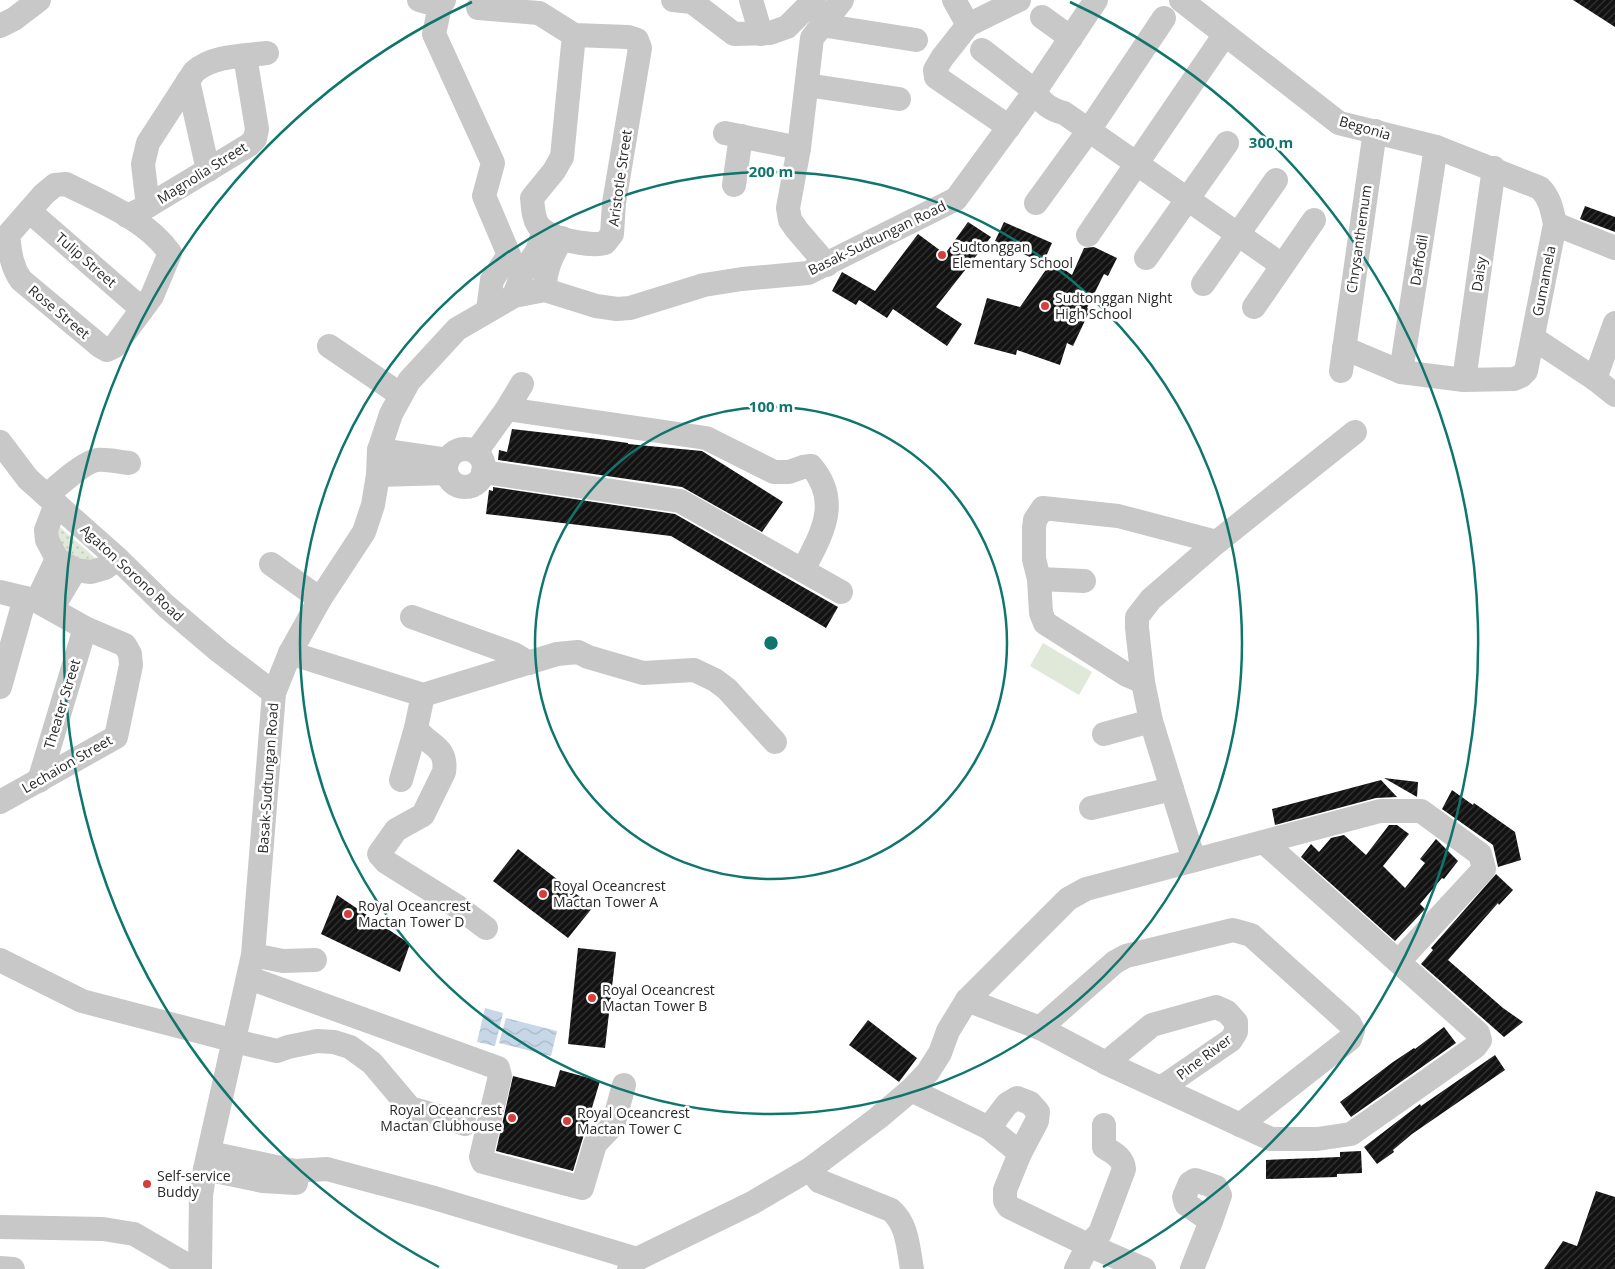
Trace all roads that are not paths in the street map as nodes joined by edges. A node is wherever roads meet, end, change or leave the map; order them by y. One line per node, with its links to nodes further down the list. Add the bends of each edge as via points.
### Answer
1 (39, 0): 17 (street)
2 (751, 0): 18 (street)
3 (814, 0): 18 (street, via 787,27)
4 (842, 0): 15 (street)
5 (954, 0): 16 (street)
6 (1018, 0): 16 (street)
7 (1096, 0): 20 (street, Basak-Sudtungan Road)
8 (1181, 0): 30 (street, Begonia, via 1339,123)
9 (686, 1): 18 (street, via 734,34)
10 (434, 2): 58 (street, via 434,34 493,163 484,196 509,255 492,280)
11 (540, 6): 12 (street); 19 (street)
12 (478, 8)
13 (1042, 17): 20 (street)
14 (1164, 18): 29 (street)
15 (821, 25): 21 (street); 25 (street, via 812,38)
16 (968, 25): 28 (street, via 942,58 935,70 936,77)
17 (0, 26)
18 (761, 34)
19 (574, 35): 45 (street, via 562,157 532,198 534,214); 45 (street, Aristotle Street, via 628,37 637,40 640,48 614,203 612,234 606,243 596,246)
20 (1071, 38): 26 (street, Basak-Sudtungan Road)
21 (916, 40)
22 (1219, 43): 34 (street)
23 (982, 50): 26 (street)
24 (188, 81): 36 (street); 36 (street, Magnolia Street, via 202,65 219,59 256,55 255,139); 42 (street, via 148,143)
25 (807, 86): 27 (street); 33 (street)
26 (1035, 91): 28 (street, Basak-Sudtungan Road); 29 (street, via 1052,98 1064,113)
27 (899, 99)
28 (1009, 127): 51 (street, Basak-Sudtungan Road, via 956,199)
29 (1089, 130): 34 (street); 40 (street)
30 (1375, 131): 32 (street, Begonia); 62 (street, Chrysanthemum, via 1342,359)
31 (1227, 143): 39 (street)
32 (1436, 147): 35 (street, Begonia); 62 (street, Daffodil)
33 (799, 148): 38 (street, via 733,135); 51 (street, via 788,208 790,220)
34 (1138, 164): 39 (street); 48 (street)
35 (1494, 168): 44 (street, Begonia, via 1540,188 1547,195); 64 (street, Daisy)
36 (208, 170): 42 (street, Magnolia Street)
37 (1276, 180): 46 (street)
38 (734, 184)
39 (1187, 199): 46 (street); 50 (street)
40 (1036, 203)
41 (29, 211): 42 (street, via 55,185 66,184); 47 (street); 57 (street, Tulip Street)
42 (137, 211): 57 (street, via 170,253 152,296)
43 (1314, 220): 52 (street)
44 (1555, 224): 49 (street); 60 (street, Gumamela)
45 (548, 232): 54 (street, via 553,253 545,277); 55 (street, via 522,274)
46 (1237, 234): 52 (street); 53 (street)
47 (4, 235): 57 (street, Rose Street, via 14,271 107,350 115,346)
48 (1088, 235)
49 (1615, 248)
50 (1146, 258)
51 (827, 264): 54 (street, Basak-Sudtungan Road, via 808,273 704,285 630,308 596,306)
52 (1282, 266): 56 (street)
53 (1203, 284)
54 (546, 290): 55 (street, Basak-Sudtungan Road)
55 (514, 296): 58 (street, Basak-Sudtungan Road)
56 (1254, 307)
57 (142, 309)
58 (488, 310): 66 (street, Basak-Sudtungan Road, via 457,329 409,381)
59 (1615, 323): 63 (street)
60 (1533, 338): 63 (street); 64 (street, Chrysanthemum, via 1526,371 1521,376 1514,379)
61 (329, 346): 66 (street)
62 (1401, 372): 64 (street, Chrysanthemum)
63 (1596, 379): 67 (street)
64 (1464, 380)
65 (522, 384): 68 (street)
66 (402, 395): 71 (street, Basak-Sudtungan Road, via 391,414)
67 (1615, 395)
68 (507, 409): 72 (street); 81 (street, via 706,438 774,472 811,466 827,494 828,514 822,534)
69 (1355, 432): 77 (street)
70 (0, 442): 76 (street, Agaton Sorono Road, via 28,479)
71 (379, 450): 74 (street); 75 (street, Basak-Sudtungan Road)
72 (480, 462): 74 (street, via 470,450 457,451); 74 (street, via 477,483 465,487 453,483); 81 (street, via 680,501)
73 (129, 463): 76 (street, via 96,460 58,485)
74 (447, 466): 75 (street)
75 (378, 475): 86 (street, Basak-Sudtungan Road, via 364,532)
76 (51, 500): 78 (street, Agaton Sorono Road); 79 (street, via 47,540)
77 (1217, 542): 82 (street, via 1118,516 1043,508 1034,528 1034,559); 92 (street, via 1151,599 1137,617)
78 (118, 559): 79 (street, via 91,572); 94 (street, Agaton Sorono Road, via 181,619)
79 (66, 564): 87 (street)
80 (270, 564): 86 (street)
81 (803, 570): 85 (street)
82 (1039, 579): 83 (street); 92 (street, via 1041,613 1046,622)
83 (1084, 581)
84 (0, 592): 87 (street, Lechaion Street)
85 (841, 592)
86 (320, 599): 90 (street, Basak-Sudtungan Road)
87 (38, 603): 89 (street, Lechaion Street); 93 (street)
88 (412, 617): 91 (street, via 514,654)
89 (85, 628): 101 (street, Theater Street); 101 (street, Lechaion Street, via 125,644 130,654 131,665 118,731 116,737)
90 (290, 653): 94 (street, Basak-Sudtungan Road); 95 (street)
91 (530, 663): 95 (street); 99 (street, via 557,654 578,652 643,673 694,670 728,689)
92 (1143, 682): 96 (street)
93 (0, 687)
94 (274, 693): 108 (street, Basak-Sudtungan Road)
95 (423, 695): 97 (street)
96 (1151, 721): 98 (street); 102 (street)
97 (416, 728): 100 (street); 107 (street, via 438,748 444,772 423,815 396,830 379,854 386,862)
98 (1104, 734)
99 (774, 742)
100 (401, 780)
101 (39, 781): 103 (street, Lechaion Street)
102 (1172, 788): 104 (street); 106 (street)
103 (0, 802)
104 (1091, 808)
105 (1264, 842): 106 (street); 111 (street); 111 (street, via 1380,811 1421,811 1480,854 1484,869)
106 (1194, 860): 113 (street, via 1086,889 1068,899)
107 (486, 928)
108 (253, 955): 110 (street, via 284,961); 112 (street, Basak-Sudtungan Road)
109 (0, 960): 115 (street, via 82,1001)
110 (315, 960)
111 (1399, 961): 121 (street, via 1478,1033 1480,1040 1476,1047 1351,1134 1317,1140 1271,1139)
112 (249, 978): 115 (street, Basak-Sudtungan Road); 117 (street, via 498,1068 500,1076 481,1157 483,1162 582,1188 595,1144 613,1125)
113 (967, 1000): 114 (street); 119 (street, via 948,1031 940,1053)
114 (1040, 1028): 116 (street); 121 (street, via 1126,956 1233,930 1251,935 1353,1030 1350,1039)
115 (235, 1040): 120 (street, via 278,1051 317,1041 350,1047 372,1063 410,1108); 125 (street, Basak-Sudtungan Road)
116 (1106, 1063): 118 (street); 118 (street, Pine River, via 1152,1025 1216,1007 1227,1012 1236,1022 1236,1032 1231,1040)
117 (624, 1085)
118 (1161, 1088): 121 (street)
119 (911, 1090): 123 (street); 126 (street)
120 (465, 1124)
121 (1240, 1125)
122 (1104, 1126): 129 (street, via 1104,1147 1119,1157 1124,1169 1100,1234)
123 (989, 1128): 124 (street); 124 (street, via 1007,1104 1017,1098 1030,1103 1038,1112 1037,1121)
124 (1020, 1153): 129 (street, via 1005,1190 1005,1201 1009,1207)
125 (208, 1161): 130 (street, via 263,1181 327,1169); 134 (street, Basak-Sudtungan Road, via 201,1196)
126 (810, 1169): 130 (street, via 752,1203); 135 (street, via 819,1181 892,1210 904,1227)
127 (1211, 1221): 138 (street)
128 (0, 1227): 133 (street, via 103,1229 134,1234)
129 (1088, 1245): 136 (street); 137 (street)
130 (629, 1266)
131 (0, 1268): 132 (street)
132 (13, 1269)
133 (194, 1269)
134 (200, 1269)
135 (912, 1269)
136 (1076, 1269)
137 (1144, 1269)
138 (1192, 1269)

